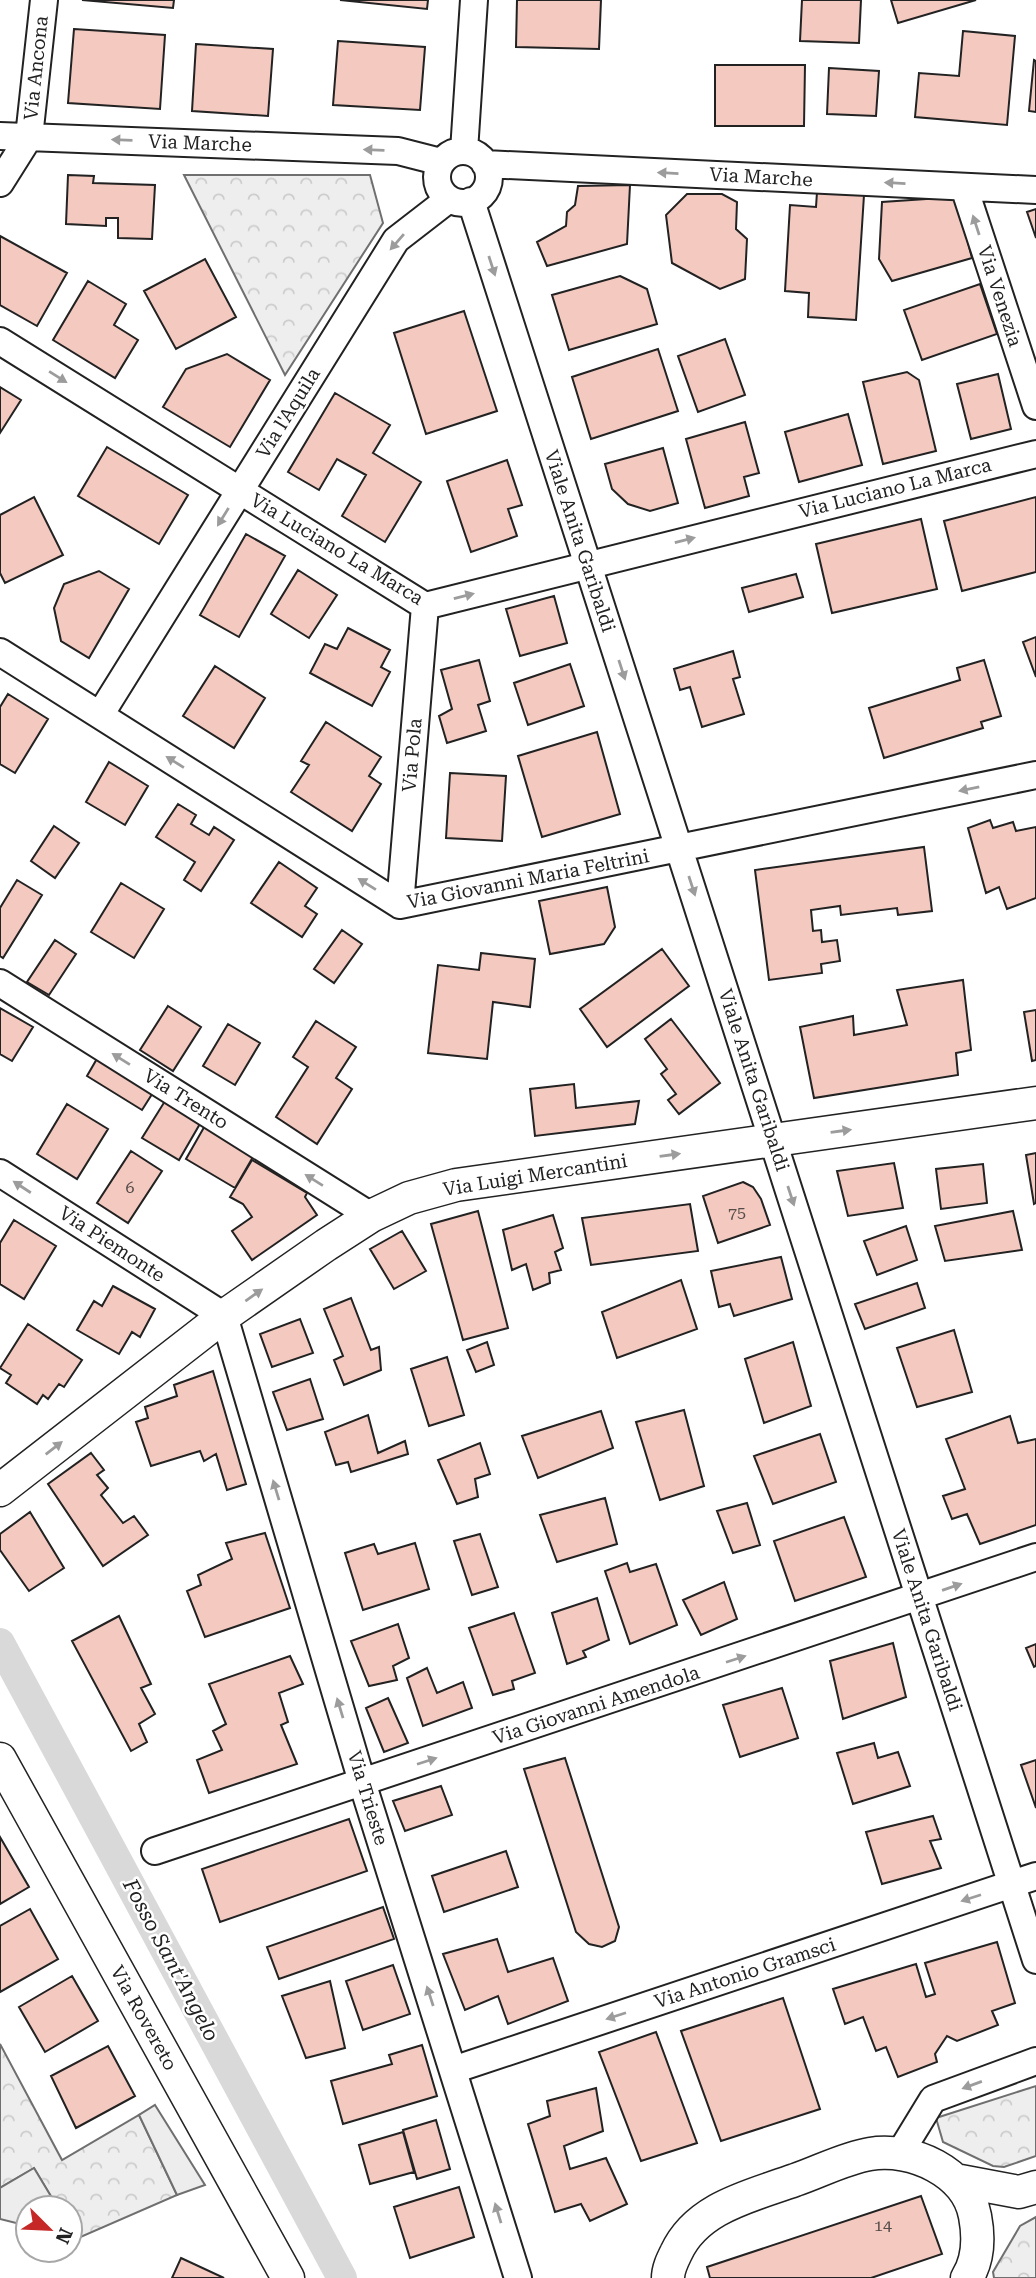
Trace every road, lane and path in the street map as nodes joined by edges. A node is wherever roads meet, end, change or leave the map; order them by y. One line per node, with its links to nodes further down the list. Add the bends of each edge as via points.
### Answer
1 (44, 0): 4 (street, Via Ancona)
2 (474, 0): 5 (street)
3 (0, 136): 4 (street, Via Marche)
4 (29, 137): 5 (street, Via Marche, one-way to 4, via 398,151); 6 (street)
5 (463, 159): 7 (street, Via Marche, one-way to 5); 9 (street, Viale Anita Garibaldi, via 437,170 438,186); 9 (street, via 489,179 487,186)
6 (0, 183)
7 (964, 187): 8 (street, Via Marche); 11 (street, Via Venezia, one-way to 7)
8 (1036, 190)
9 (460, 200): 13 (street, Via l'Aquila, one-way to 13, via 396,240); 14 (street, Viale Anita Garibaldi, one-way to 14)
10 (0, 341): 13 (street, Via Luciano La Marca, one-way to 13)
11 (1036, 406)
12 (1036, 454): 14 (street, Via Luciano La Marca, one-way to 12)
13 (240, 490): 15 (street, Via Luciano La Marca); 17 (street, Via l'Aquila, one-way to 17)
14 (587, 564): 15 (street, Via Luciano La Marca, one-way to 14); 19 (street, Viale Anita Garibaldi, one-way to 19)
15 (425, 606): 20 (street, Via Pola)
16 (0, 652): 17 (street, Via Giovanni Maria Feltrini)
17 (100, 715): 20 (street, Via Giovanni Maria Feltrini, one-way to 17)
18 (1036, 775): 19 (street, Via Giovanni Maria Feltrini, one-way to 19)
19 (680, 849): 20 (street, Via Giovanni Maria Feltrini); 23 (street, Viale Anita Garibaldi, one-way to 23)
20 (400, 905)
21 (0, 983): 25 (street, Via Trento, one-way to 21)
22 (1036, 1103): 23 (street, Via Luigi Mercantini, one-way to 22)
23 (774, 1140): 25 (street, Via Luigi Mercantini, one-way to 23, via 409,1198 456,1185); 29 (street, Viale Anita Garibaldi, one-way to 29)
24 (0, 1172): 26 (street, Via Piemonte, one-way to 24)
25 (371, 1216): 26 (street, Via Luigi Mercantini, one-way to 25)
26 (224, 1316): 27 (street, Via Luigi Mercantini, one-way to 26); 31 (street, Via Trieste, one-way to 26)
27 (0, 1490)
28 (1036, 1557): 29 (street, Via Giovanni Amendola, one-way to 28)
29 (921, 1598): 31 (street, Via Giovanni Amendola, one-way to 29); 34 (street, Viale Anita Garibaldi)
30 (0, 1759): 43 (street, Via Rovereto)
31 (362, 1782): 32 (street, Via Giovanni Amendola); 37 (street, Via Trieste, one-way to 31)
32 (155, 1851)
33 (1036, 1876): 34 (street, Via Antonio Gramsci)
34 (1011, 1885): 35 (street, Viale Anita Garibaldi); 37 (street, Via Antonio Gramsci, one-way to 37)
35 (1036, 1960)
36 (1036, 2061): 38 (street, one-way to 38, via 933,2099)
37 (453, 2070): 44 (street, Via Trieste, one-way to 37)
38 (900, 2153): 39 (street, via 942,2169); 42 (street, via 870,2154 721,2206 684,2236)
39 (956, 2180): 40 (street); 41 (street, via 973,2204)
40 (1027, 2189): 41 (street)
41 (979, 2237): 45 (street)
42 (666, 2276)
43 (288, 2278)
44 (518, 2278)
45 (968, 2278)

